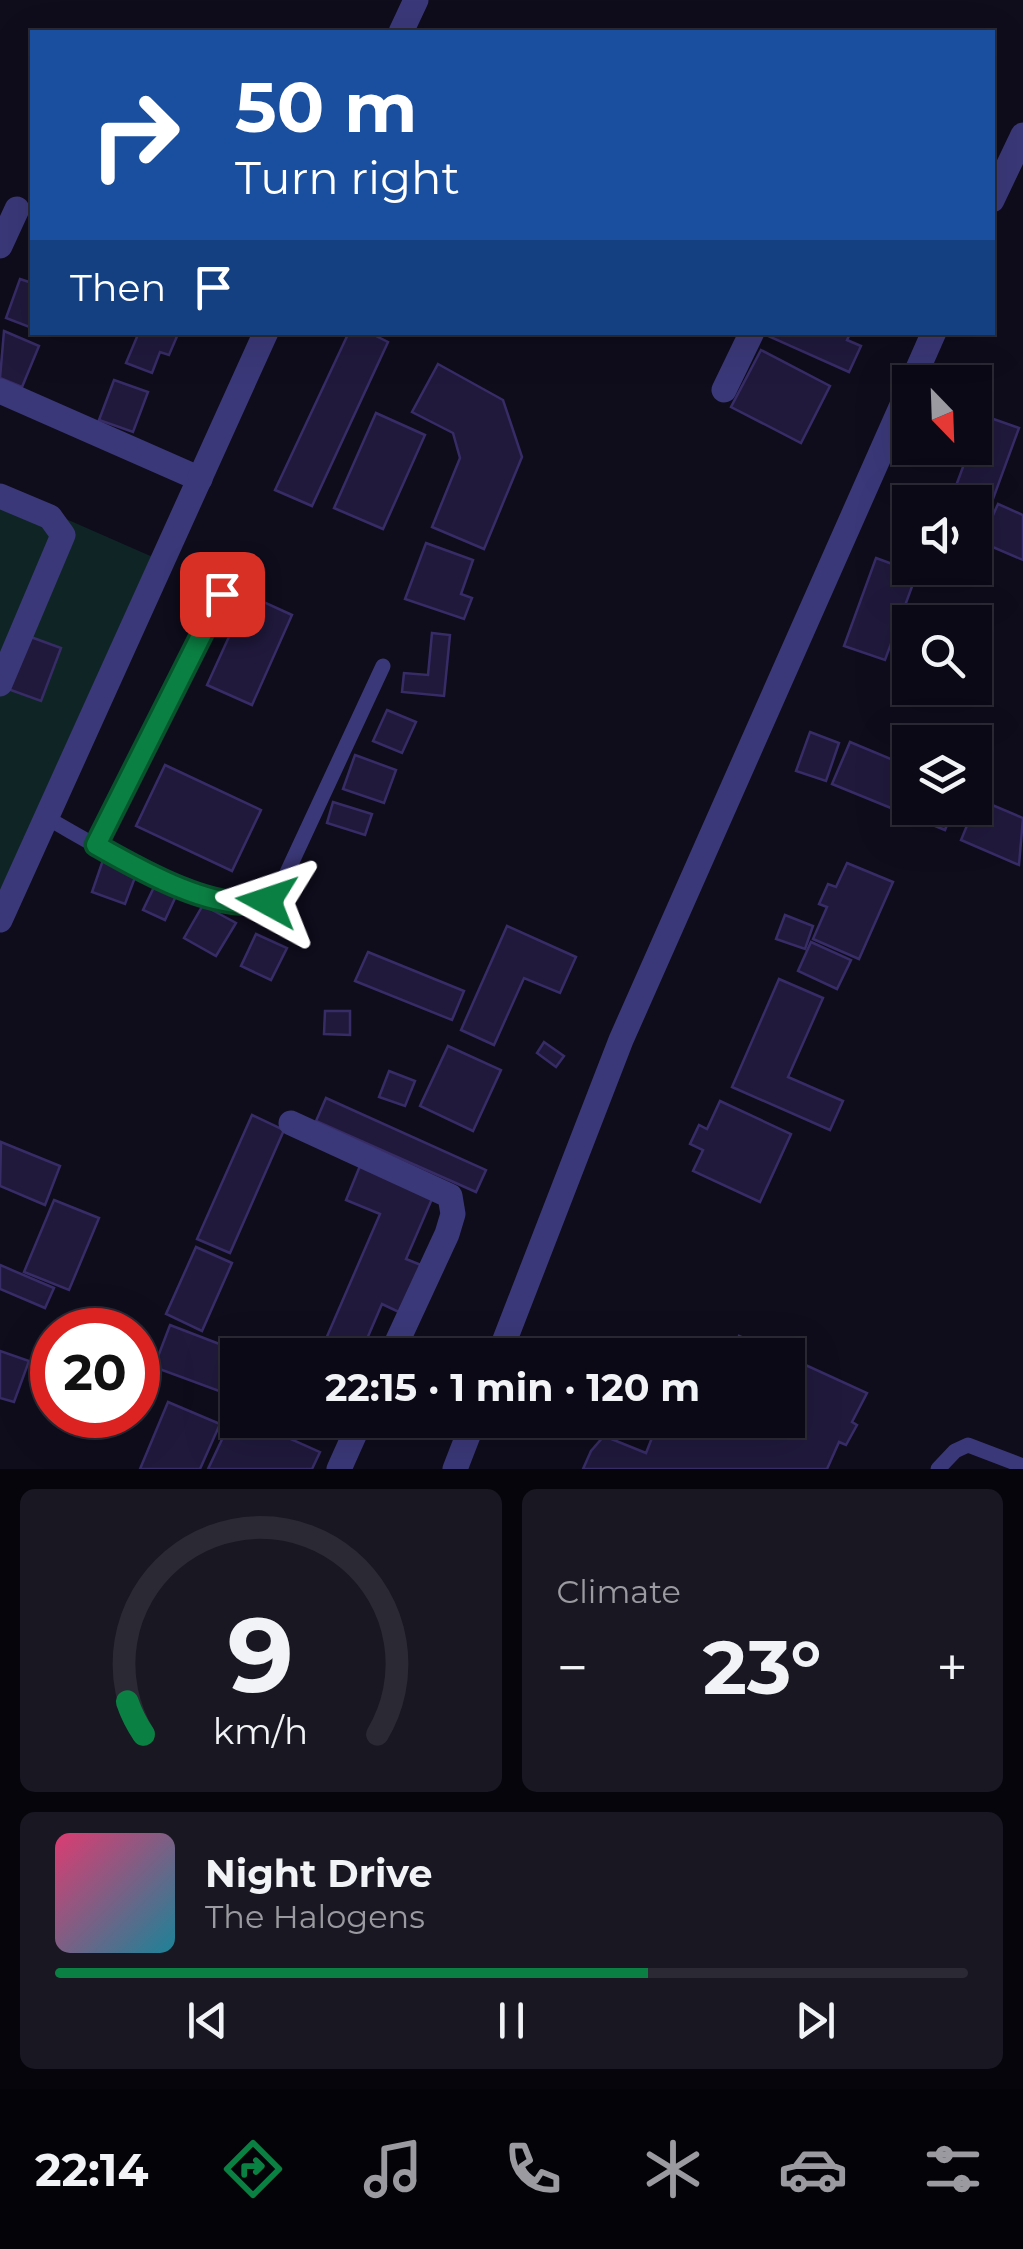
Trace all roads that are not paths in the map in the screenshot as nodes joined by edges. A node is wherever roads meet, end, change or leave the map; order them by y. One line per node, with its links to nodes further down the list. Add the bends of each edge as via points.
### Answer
1 (416, 0): 2 (street)
2 (402, 30)
3 (1023, 135): 4 (street)
4 (995, 192)
5 (17, 209): 6 (street)
6 (0, 246)
7 (265, 335): 14 (street)
8 (751, 335): 11 (street)
9 (933, 335): 10 (street)
10 (920, 365)
11 (724, 390)
12 (0, 391): 14 (street)
13 (892, 428): 24 (street, via 621,1040)
14 (200, 479): 19 (street)
15 (0, 496): 18 (street, via 50,517 63,536)
16 (222, 594): 20 (lane)
17 (383, 666): 20 (lane, via 284,879 267,901 241,903 183,888)
18 (0, 684)
19 (47, 818): 20 (lane); 21 (street)
20 (96, 845)
21 (0, 920)
22 (291, 1123): 23 (street, via 450,1196 447,1234)
23 (399, 1338)
24 (506, 1338)
25 (353, 1438): 28 (street)
26 (467, 1438): 29 (street)
27 (1023, 1466): 30 (lane, via 968,1445)
28 (340, 1469)
29 (454, 1469)
30 (938, 1469)

